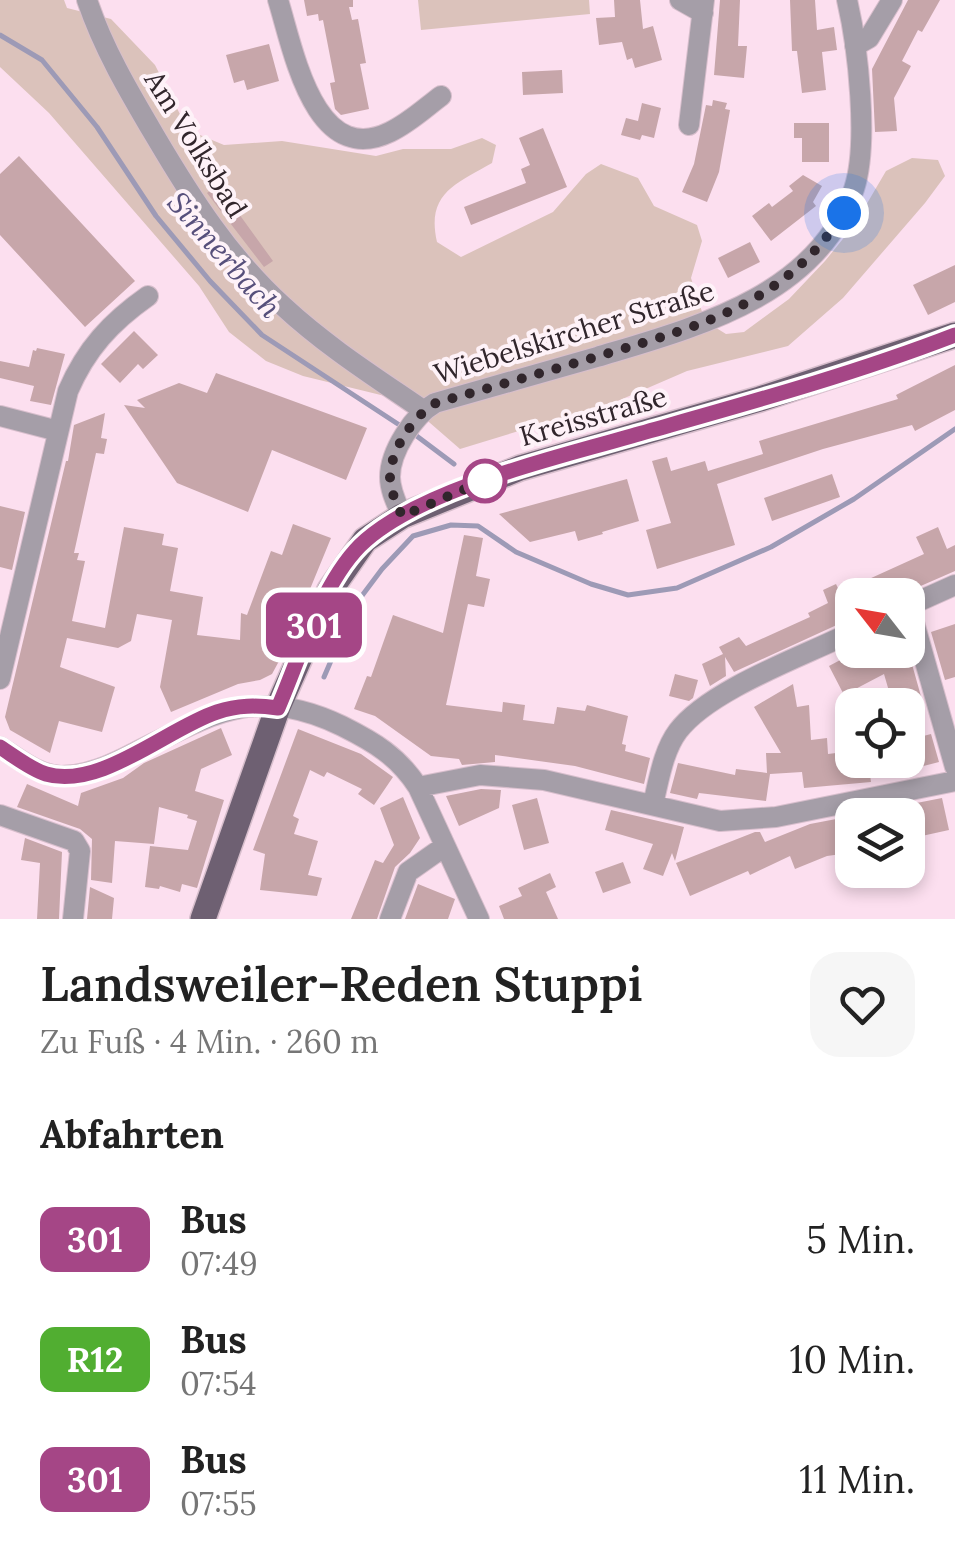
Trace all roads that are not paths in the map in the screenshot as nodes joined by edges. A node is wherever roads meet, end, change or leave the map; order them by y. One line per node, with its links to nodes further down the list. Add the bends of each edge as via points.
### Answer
1 (87, 0): 13 (street, Am Volksbad, via 140,112 223,242 334,350)
2 (278, 0): 8 (street, via 313,104 337,130 368,137 388,133)
3 (680, 0): 6 (street)
4 (847, 0): 7 (street, Wiebelskircher Straße)
5 (892, 0): 7 (street, via 869,38)
6 (704, 6): 9 (street)
7 (855, 46): 13 (street, Wiebelskircher Straße, via 860,163 854,187 830,234 800,266 730,314 436,403)
8 (441, 96)
9 (689, 126)
10 (148, 296): 14 (street, via 87,354)
11 (955, 335): 15 (main road, Kreisstraße, via 520,468)
12 (0, 416): 14 (street)
13 (418, 416): 15 (street, Wiebelskircher Straße, via 390,479)
14 (58, 431): 20 (street)
15 (402, 516): 21 (main road, Kreisstraße, via 365,540 347,563)
16 (955, 585): 17 (street)
17 (925, 598)
18 (835, 640): 26 (street, via 694,713 666,754)
19 (925, 664): 23 (street)
20 (0, 679)
21 (278, 708): 22 (street, via 238,706 213,713 81,774 46,774); 25 (street, via 314,715 370,740 392,754); 30 (main road, Kreisstraße)
22 (0, 747)
23 (955, 767)
24 (955, 781): 26 (street, via 750,820)
25 (418, 787): 26 (street, via 507,776); 28 (street)
26 (653, 804)
27 (0, 815): 29 (street, via 74,842 80,851)
28 (444, 846): 31 (street, via 408,872); 32 (street)
29 (73, 919)
30 (202, 919)
31 (390, 919)
32 (479, 919)

